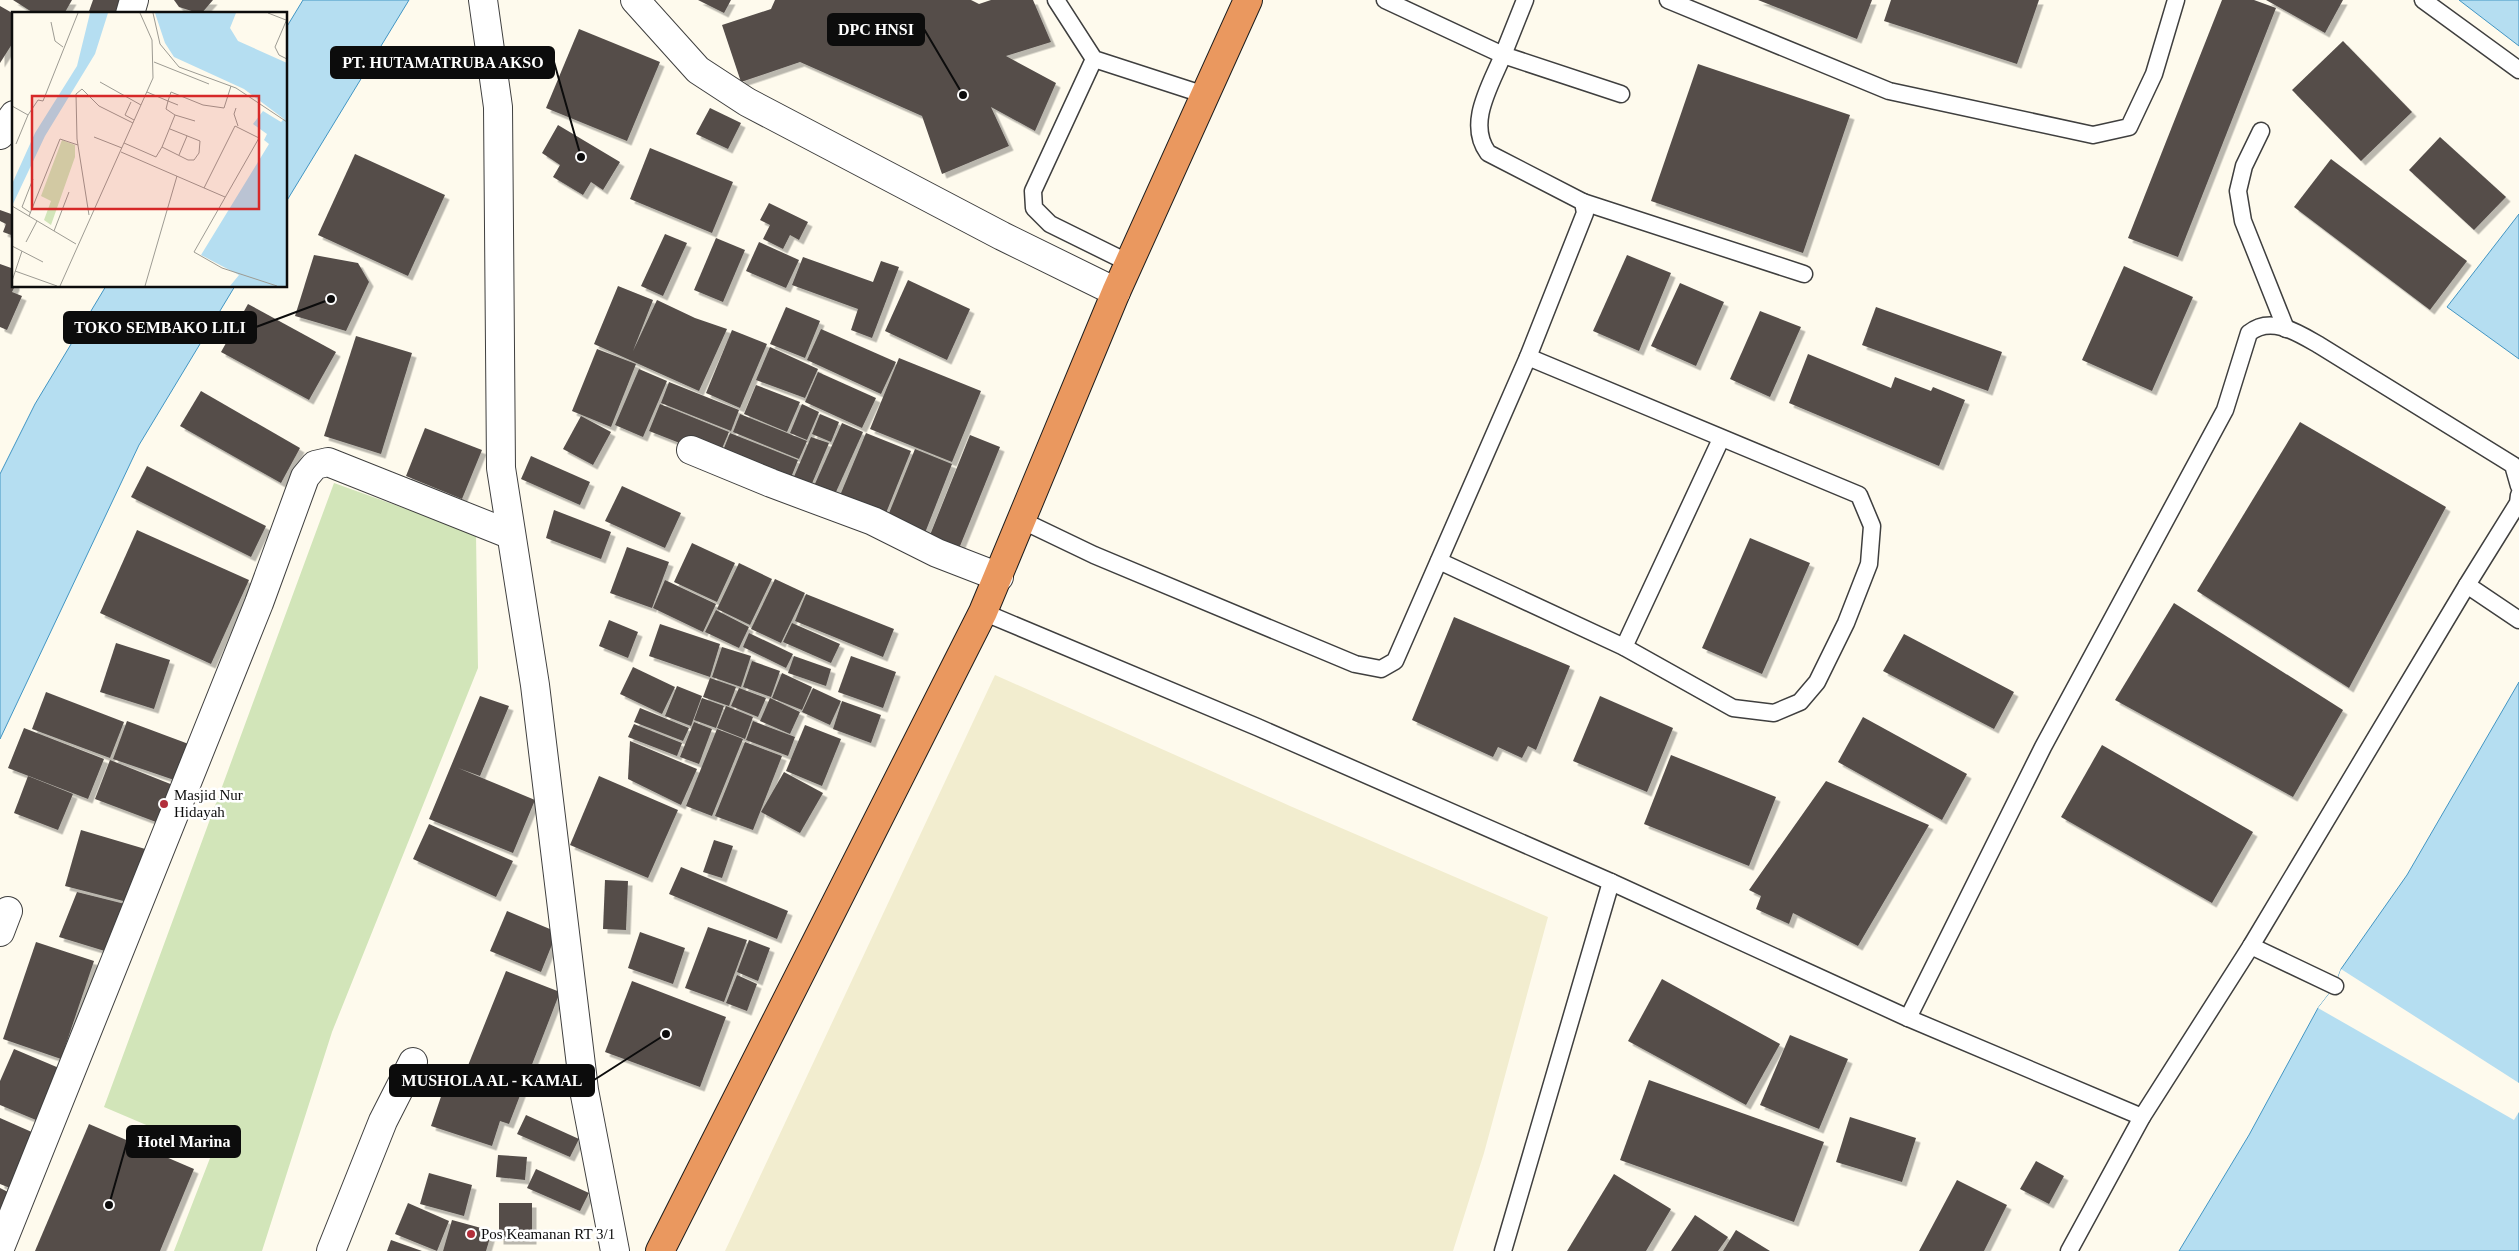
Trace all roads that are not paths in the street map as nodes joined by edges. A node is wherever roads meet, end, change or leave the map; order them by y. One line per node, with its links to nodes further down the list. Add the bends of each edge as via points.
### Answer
1 (483, 0): 29 (street, via 498,107 500,468)
2 (634, 0): 21 (street, via 698,70 747,102)
3 (1056, 0): 11 (lane)
4 (1248, 0): 14 (highway)
5 (1385, 0): 10 (lane)
6 (1525, 0): 10 (lane)
7 (1668, 0): 8 (lane, via 1889,91 2092,134 2129,127 2154,74)
8 (2176, 0)
9 (2423, 0): 12 (lane)
10 (1503, 55): 13 (lane); 18 (lane, via 1478,121 1482,145 1488,153)
11 (1094, 59): 14 (lane); 19 (lane, via 1032,191 1034,208 1050,224)
12 (2519, 70)
13 (1621, 94)
14 (1205, 96): 19 (highway)
15 (12, 118): 17 (street)
16 (2261, 131): 22 (lane, via 2244,166 2238,191 2242,221)
17 (0, 135)
18 (1583, 202): 20 (lane); 23 (lane, via 1583,220)
19 (1129, 263): 21 (highway)
20 (1804, 274)
21 (1116, 292): 28 (highway)
22 (2286, 329): 26 (lane, via 2319,345 2513,465); 39 (lane, via 2267,324 2249,334 2225,410 2043,747)
23 (1528, 357): 24 (lane); 30 (lane)
24 (1721, 439): 35 (lane); 35 (lane, via 1859,495 1872,526 1869,564 1846,623 1818,682 1800,702 1774,713 1733,708)
25 (691, 450): 31 (street, via 873,521 937,553)
26 (2519, 486)
27 (2519, 495): 32 (lane, via 2518,503)
28 (1021, 520): 30 (lane, via 1094,555 1373,669 1388,666 1395,660); 31 (highway)
29 (509, 534): 42 (street, via 328,462 315,465 305,477 259,603); 44 (street, via 535,686 584,1090)
30 (1440, 561): 35 (lane)
31 (999, 577): 33 (highway)
32 (2466, 585): 34 (lane); 37 (lane)
33 (983, 612): 36 (lane); 45 (highway)
34 (2519, 620)
35 (1624, 647)
36 (1611, 882): 39 (lane); 46 (lane)
37 (2251, 946): 38 (lane); 41 (lane)
38 (2335, 986)
39 (1908, 1018): 41 (lane)
40 (413, 1062): 43 (street, via 383,1121)
41 (2142, 1117): 47 (lane)
42 (0, 1248)
43 (331, 1251)
44 (615, 1251)
45 (660, 1251)
46 (1503, 1251)
47 (2069, 1251)

